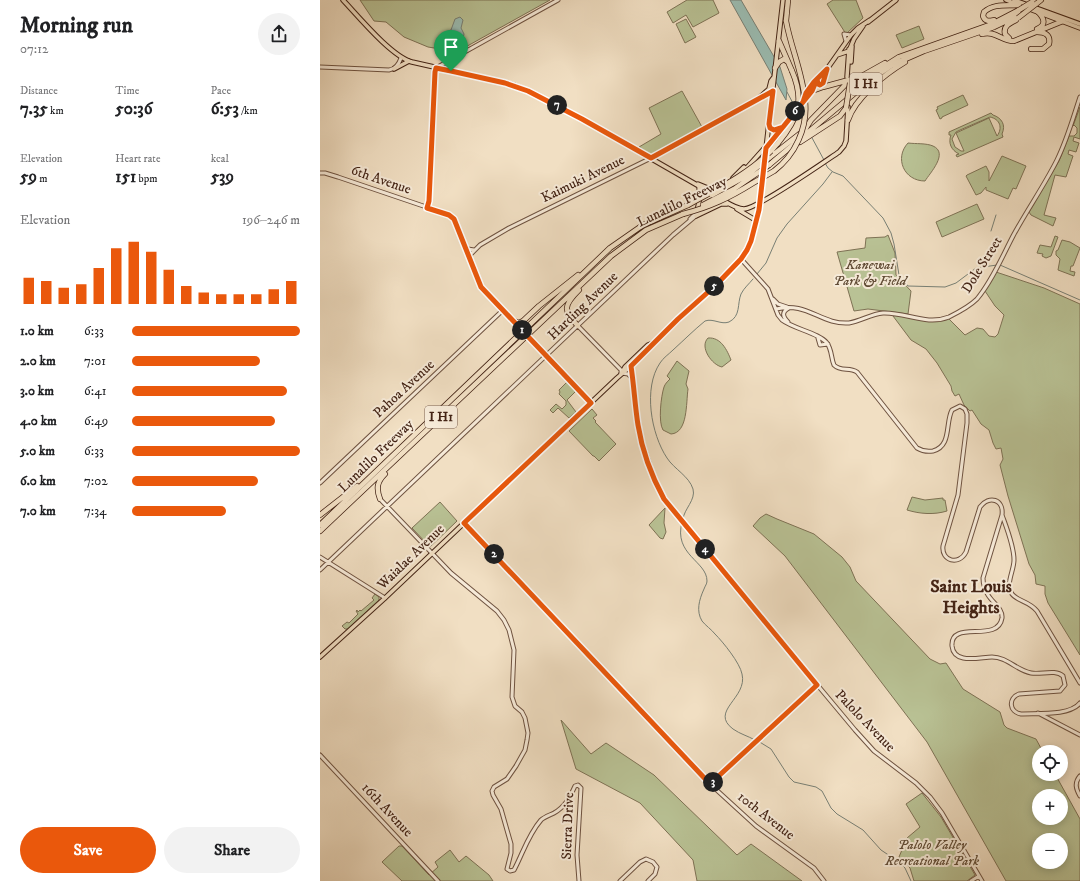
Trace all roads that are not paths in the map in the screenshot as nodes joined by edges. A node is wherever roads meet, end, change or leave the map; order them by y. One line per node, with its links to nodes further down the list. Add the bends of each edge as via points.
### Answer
1 (343, 0): 28 (main road)
2 (558, 0): 30 (street)
3 (783, 0): 21 (main road)
4 (788, 0): 70 (highway, bridge, via 786,21 806,103 803,128 796,146 774,170 738,192 705,208)
5 (896, 0): 13 (main road)
6 (1006, 0): 10 (main road)
7 (1014, 0): 9 (main road)
8 (1041, 0): 9 (highway, Lunalilo Freeway / I H1)
9 (1030, 2): 10 (highway, Lunalilo Freeway / I H1, bridge); 10 (highway, Lunalilo Freeway / I H1, bridge); 11 (highway, bridge, via 1018,18 1007,25 1005,34 1009,38 1015,38 1041,27 1044,19); 15 (main road)
10 (1020, 10): 11 (main road); 12 (highway, Lunalilo Freeway / I H1); 12 (highway, via 993,7 985,11 983,16 985,20 990,21); 20 (highway, Lunalilo Freeway / I H1, via 994,27)
11 (1038, 12): 14 (main road)
12 (1014, 13): 33 (highway, Lunalilo Freeway / I H1, via 992,24 908,53)
13 (870, 20): 16 (main road); 19 (main road)
14 (1063, 22): 17 (main road); 18 (highway)
15 (1080, 24)
16 (858, 28): 22 (main road); 22 (main road)
17 (1080, 28)
18 (1036, 32): 20 (highway, via 1012,41 990,33); 23 (highway, via 1046,34 1049,42 1044,48)
19 (856, 36): 24 (main road); 29 (main road)
20 (965, 38): 25 (highway, Lunalilo Freeway / I H1)
21 (779, 41): 32 (main road); 34 (highway)
22 (848, 43): 24 (main road); 27 (main road)
23 (1030, 49)
24 (849, 51): 26 (main road); 27 (main road, via 843,49); 29 (main road)
25 (924, 52): 52 (highway, via 881,79 854,106); 53 (highway, Lunalilo Freeway / I H1, via 880,73)
26 (843, 54): 27 (main road); 29 (main road)
27 (837, 55): 39 (main road)
28 (401, 58): 31 (main road); 38 (street)
29 (849, 59): 43 (main road)
30 (449, 60): 36 (street); 40 (main road, via 447,67)
31 (409, 61): 36 (main road); 38 (main road)
32 (777, 62): 34 (highway, via 784,59); 37 (highway)
33 (890, 62): 45 (highway, via 860,77); 53 (highway, Lunalilo Freeway / I H1)
34 (789, 63): 67 (highway, bridge, via 799,88 799,105 792,126 771,151 752,168)
35 (320, 67): 38 (street)
36 (436, 68): 40 (main road); 69 (street)
37 (775, 68): 41 (main road, Waialae Avenue)
38 (394, 69)
39 (827, 69): 42 (main road); 44 (main road)
40 (451, 71): 58 (main road, via 528,91)
41 (774, 78): 46 (main road, Waialae Avenue); 49 (main road, via 769,89)
42 (817, 79): 44 (main road, via 819,85); 47 (main road); 50 (main road)
43 (848, 80): 51 (highway, bridge); 53 (highway)
44 (823, 81): 45 (highway)
45 (828, 85): 47 (highway)
46 (773, 91): 49 (street, Kaimuki Avenue); 54 (main road, Waialae Avenue)
47 (812, 91): 50 (main road)
48 (1080, 97): 81 (street, Dole Street, via 1057,159 983,291 969,306 947,317 933,320 885,313 840,323 825,320 808,310)
49 (759, 98): 58 (street, Kaimuki Avenue)
50 (802, 103): 55 (main road, Harding Avenue, bridge)
51 (847, 107): 52 (main road); 56 (highway, via 840,116)
52 (848, 120): 65 (main road, via 845,144 841,151)
53 (813, 123): 56 (highway, Lunalilo Freeway / I H1)
54 (769, 124): 55 (main road, via 774,130); 57 (main road, Waialae Avenue)
55 (783, 127): 57 (main road, Harding Avenue)
56 (805, 134): 60 (highway, Lunalilo Freeway / I H1); 67 (highway, Lunalilo Freeway / I H1, bridge, via 732,185)
57 (766, 148): 59 (main road, Harding Avenue); 60 (main road, Waialae Avenue)
58 (651, 158): 62 (main road); 75 (street, Kaimuki Avenue, via 509,228)
59 (749, 165): 60 (main road); 64 (main road, Harding Avenue); 64 (main road, Harding Avenue)
60 (766, 165): 65 (main road, Waialae Avenue); 70 (highway, Lunalilo Freeway / I H1, bridge, via 726,194)
61 (320, 173): 69 (street, 6th Avenue, via 327,173)
62 (692, 181): 63 (main road); 64 (main road)
63 (699, 187): 64 (main road); 71 (main road)
64 (716, 194): 66 (main road); 71 (street, Harding Avenue)
65 (759, 203): 68 (main road, via 745,209); 72 (main road, Waialae Avenue)
66 (730, 204): 68 (main road); 71 (main road, via 721,204)
67 (688, 205): 79 (highway, Lunalilo Freeway / I H1, via 651,220 633,231)
68 (735, 207): 72 (main road)
69 (427, 208): 73 (street, 6th Avenue, via 453,218)
70 (683, 214): 78 (highway, Lunalilo Freeway / I H1, via 641,233)
71 (697, 214): 87 (street, Harding Avenue)
72 (757, 221): 77 (main road, Waialae Avenue, via 750,244)
73 (464, 242): 74 (street, 6th Avenue); 76 (street, 6th Avenue)
74 (468, 249): 75 (street); 76 (street, 6th Avenue)
75 (474, 250): 76 (street, Kaimuki Avenue)
76 (469, 256): 83 (street, 6th Avenue, via 481,287)
77 (741, 259): 80 (street, via 766,286); 90 (main road, Waialae Avenue)
78 (606, 261): 87 (highway, via 568,303 568,313); 98 (highway, Lunalilo Freeway / I H1)
79 (595, 262): 85 (highway); 99 (highway, Lunalilo Freeway / I H1)
80 (771, 297): 81 (street, via 778,304); 82 (street)
81 (790, 308): 82 (street, Dole Street); 86 (street, via 783,314)
82 (776, 309): 86 (street, via 782,320)
83 (503, 310): 84 (street, 6th Avenue); 100 (street, Pahoa Avenue)
84 (514, 321): 85 (highway); 88 (street, 6th Avenue)
85 (522, 321): 88 (highway)
86 (790, 325): 89 (street)
87 (578, 326): 93 (street, Harding Avenue); 95 (street)
88 (521, 329): 93 (street, 6th Avenue, bridge)
89 (817, 336): 91 (street); 91 (street, via 820,346)
90 (653, 343): 92 (main road, Waialae Avenue); 94 (main road, Waialae Avenue)
91 (828, 344): 104 (street, via 836,366 856,371 913,444 920,449 931,451 941,446 947,437 952,410 960,406 966,410 967,423 958,495 943,548 947,559 957,561 964,556 979,508 983,503 998,501 1002,507)
92 (644, 349): 94 (street); 95 (main road, Waialae Avenue, via 624,368)
93 (547, 356): 97 (street, 6th Avenue); 102 (street, Harding Avenue)
94 (631, 366): 95 (main road, Waialae Avenue); 96 (street, Palolo Avenue)
95 (622, 374): 96 (street, via 629,375); 97 (main road, Waialae Avenue)
96 (633, 380): 115 (street, Palolo Avenue, via 638,425 650,466 664,499)
97 (591, 403): 105 (main road, Waialae Avenue)
98 (429, 428): 101 (highway, via 379,479 377,488); 107 (highway, Lunalilo Freeway / I H1)
99 (374, 473): 103 (highway); 106 (highway, Lunalilo Freeway / I H1)
100 (320, 483)
101 (380, 499): 102 (street)
102 (388, 506): 108 (street); 110 (street, Harding Avenue)
103 (320, 515)
104 (1002, 515): 114 (street, via 1014,559 1009,582 1011,591 1037,611); 117 (street, via 983,578 988,594 1000,610 1001,621 990,631 959,634 952,647 956,654 963,658 996,657 1030,673 1062,675 1065,679 1064,689 1019,694 1012,700 1012,708 1017,713)
105 (464, 523): 108 (main road, Waialae Avenue); 121 (street, 10th Avenue)
106 (320, 525)
107 (320, 531)
108 (432, 552): 112 (main road, Waialae Avenue); 125 (street, Sierra Drive, via 461,582 499,613 514,645 512,697 515,706 525,718 528,740 513,770 492,791 501,809 511,844 512,853 507,869 514,870 529,837 542,819 558,811 571,796 575,786 579,785 581,788 576,855)
109 (320, 557): 110 (street)
110 (328, 562): 111 (street, Harding Avenue); 112 (street)
111 (320, 570)
112 (385, 598): 113 (main road, Waialae Avenue)
113 (320, 657)
114 (1080, 683)
115 (817, 685): 121 (street); 123 (street, Palolo Avenue, via 874,751 930,797)
116 (1080, 703): 117 (street, via 1069,711)
117 (1038, 713): 118 (street)
118 (1080, 735)
119 (320, 755): 124 (street, 16th Avenue)
120 (1080, 776): 122 (street, via 1076,785)
121 (710, 784): 128 (street, 10th Avenue, via 756,826 814,868)
122 (1080, 796)
123 (979, 876): 129 (street); 130 (street, Palolo Avenue)
124 (438, 881)
125 (579, 881)
126 (620, 881): 127 (street, via 646,859 657,867 655,874)
127 (648, 881)
128 (824, 881)
129 (971, 881)
130 (982, 881)

